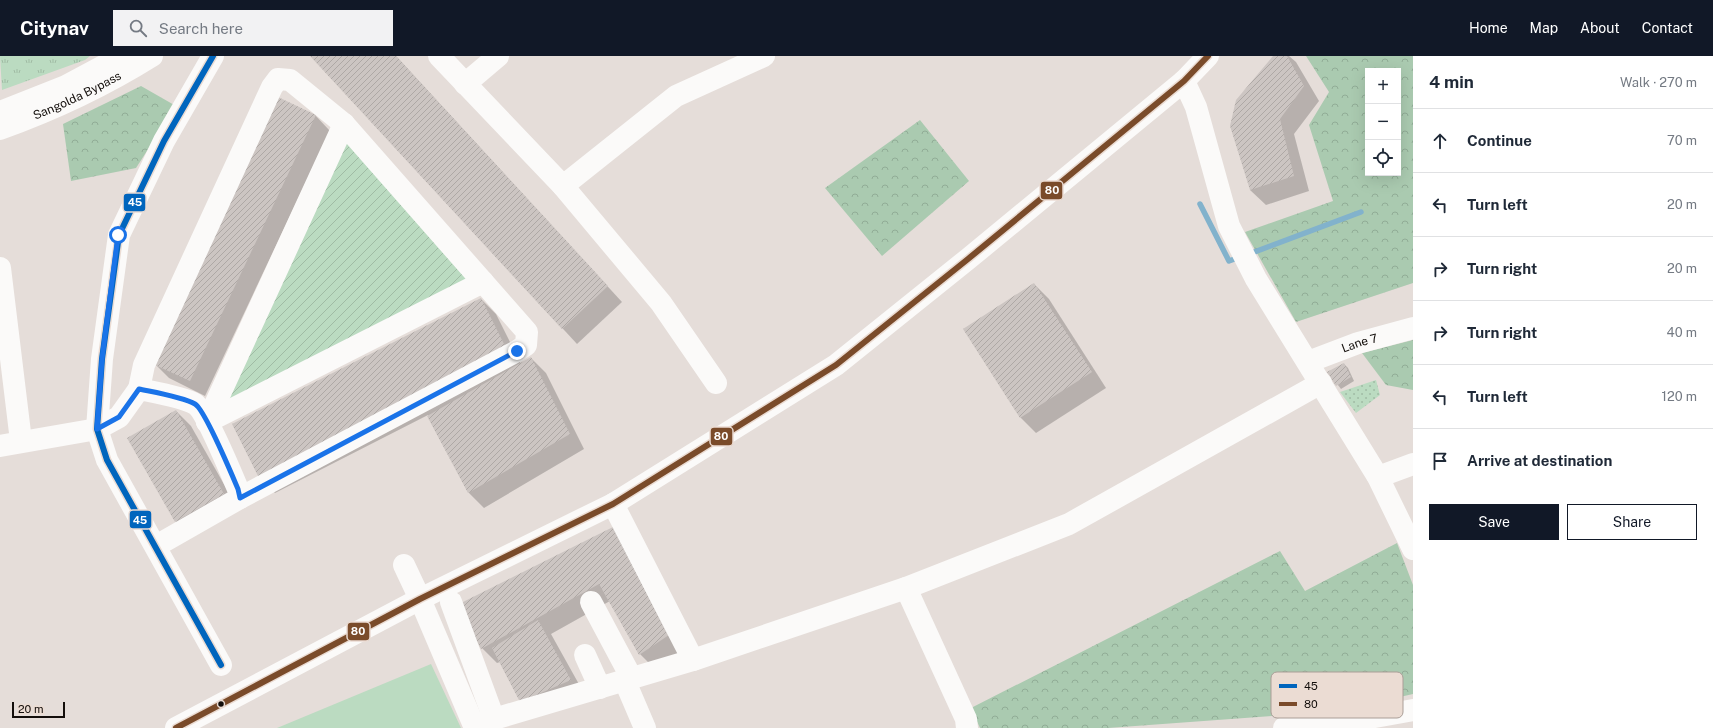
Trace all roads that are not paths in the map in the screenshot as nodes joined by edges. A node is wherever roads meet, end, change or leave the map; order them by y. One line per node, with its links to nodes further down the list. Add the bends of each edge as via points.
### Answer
1 (122, 56): 10 (main road, Sangolda Bypass, via 66,86)
2 (152, 56): 12 (main road, Sangolda Bypass, via 124,74 45,112)
3 (213, 56): 22 (main road, via 164,141 118,235 102,359)
4 (439, 56): 9 (main road)
5 (498, 56): 9 (main road)
6 (764, 56): 13 (main road, via 676,96)
7 (1208, 56): 8 (main road)
8 (1184, 81): 17 (main road, via 1196,107 1229,226 1256,279); 28 (main road, via 836,365)
9 (465, 84): 13 (main road)
10 (0, 112)
11 (344, 124): 15 (main road); 20 (main road, via 290,80 278,79 272,87 144,365); 21 (main road)
12 (0, 129)
13 (563, 186): 19 (main road, via 661,303)
14 (0, 268): 23 (main road)
15 (483, 282): 21 (main road); 27 (main road, via 527,332 526,345)
16 (1413, 328): 17 (main road, Lane 7, via 1358,343)
17 (1308, 362): 18 (main road)
18 (1321, 383): 26 (main road); 32 (main road, via 1069,524)
19 (716, 384)
20 (139, 389): 21 (main road, via 196,405); 22 (main road, via 119,417)
21 (207, 422): 27 (main road)
22 (97, 429): 23 (main road); 29 (main road, via 107,460)
23 (21, 441): 24 (main road)
24 (0, 446)
25 (1413, 464): 26 (main road)
26 (1378, 477): 30 (main road)
27 (240, 498): 29 (main road)
28 (613, 504): 33 (main road); 37 (main road)
29 (156, 546): 38 (main road)
30 (1413, 549)
31 (404, 565): 33 (main road)
32 (906, 588): 37 (main road); 47 (main road, via 966,720)
33 (420, 599): 44 (main road); 45 (main road)
34 (451, 602): 44 (main road)
35 (591, 602): 39 (main road)
36 (585, 655): 40 (main road)
37 (692, 660): 39 (main road)
38 (220, 665)
39 (627, 678): 40 (main road); 46 (main road)
40 (600, 688): 44 (main road)
41 (1413, 710): 42 (main road)
42 (1403, 712)
43 (1369, 718): 48 (main road, via 1336,724)
44 (481, 724)
45 (176, 728)
46 (645, 728)
47 (967, 728)
48 (1284, 728)

